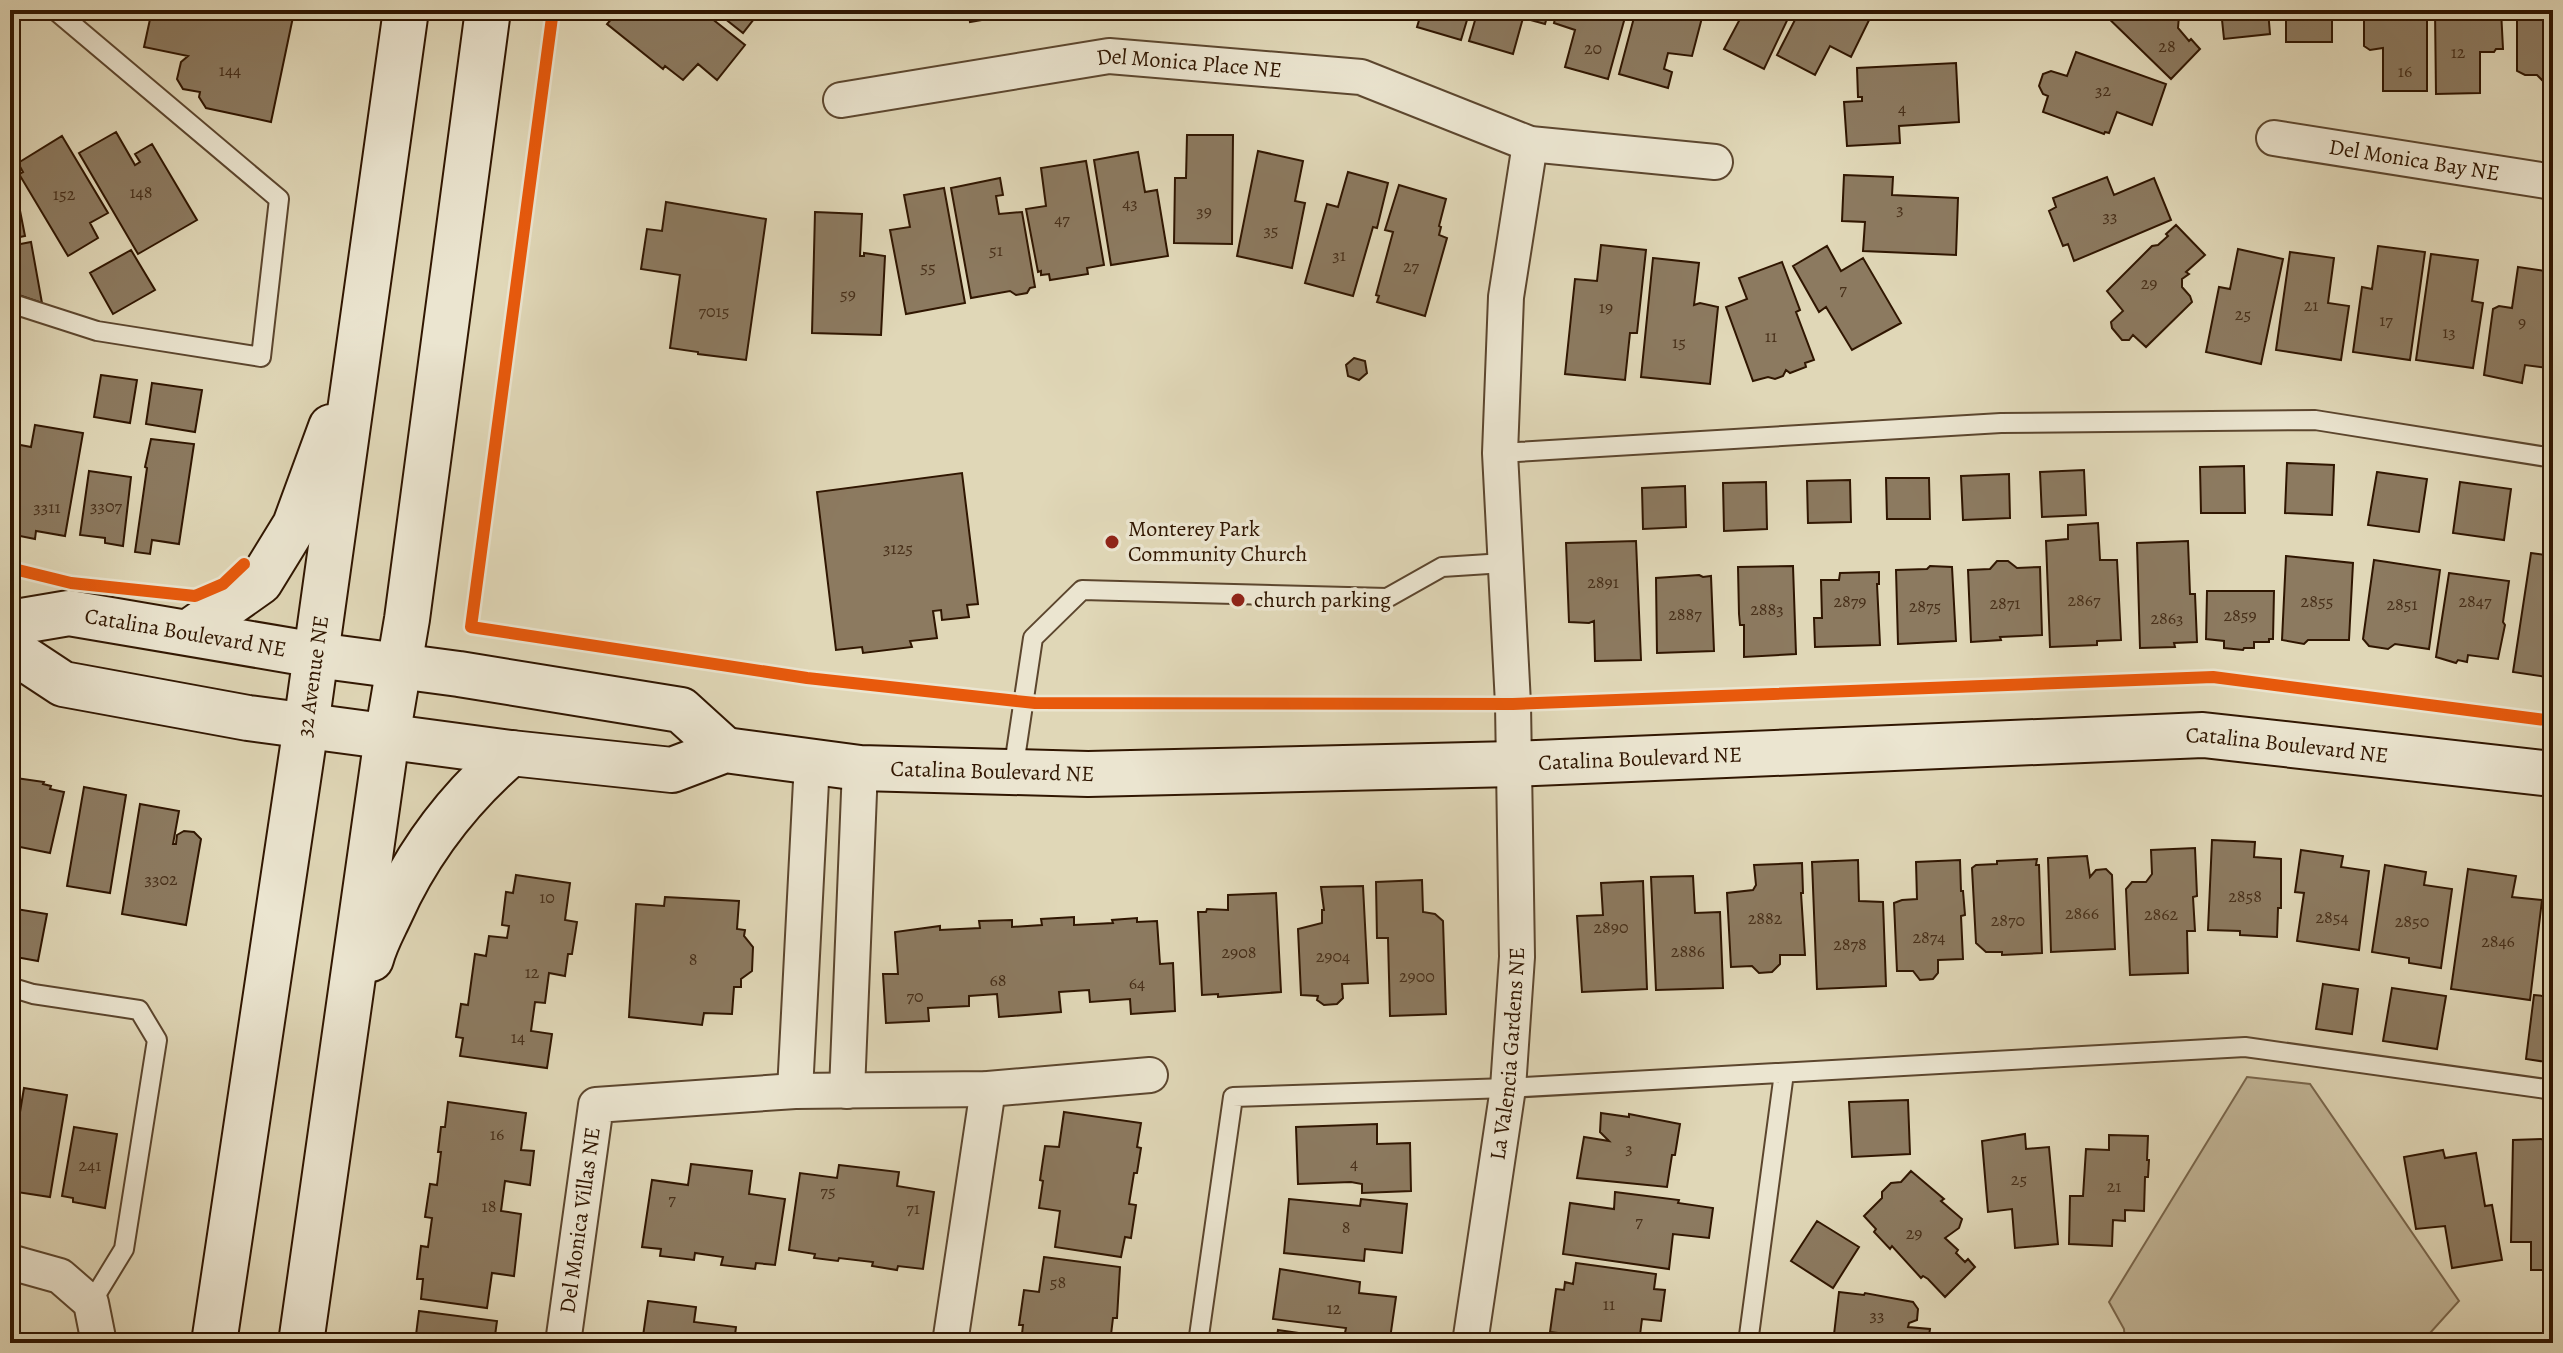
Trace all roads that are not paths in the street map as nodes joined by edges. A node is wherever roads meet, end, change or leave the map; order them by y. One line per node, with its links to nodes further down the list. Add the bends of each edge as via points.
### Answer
1 (55, 10): 9 (lane, via 279,199 261,357 97,331)
2 (406, 10): 10 (street, 32 Avenue NE)
3 (488, 10): 18 (street)
4 (841, 100): 6 (street, Del Monica Place NE, via 1109,56 1361,77)
5 (2274, 138): 8 (street, Del Monica Bay NE)
6 (1530, 144): 7 (street, Del Monica Place NE); 11 (street, via 1506,297)
7 (1715, 162)
8 (2553, 182)
9 (10, 303)
10 (360, 350): 15 (street, via 295,525 260,582); 17 (street, 32 Avenue NE)
11 (1500, 453): 12 (lane, via 2001,423 2315,420); 13 (street)
12 (2553, 458)
13 (1504, 563): 24 (street); 26 (lane, via 1442,567 1387,598 1082,590 1033,638)
14 (10, 623): 15 (street, Catalina Boulevard NE, via 69,613)
15 (189, 632): 17 (street, Catalina Boulevard NE)
16 (10, 649): 19 (street, Catalina Boulevard NE, via 63,684)
17 (316, 655): 18 (street, Catalina Boulevard NE); 19 (street, 32 Avenue NE)
18 (398, 666): 20 (street); 21 (street, Catalina Boulevard NE, via 681,710)
19 (306, 726): 20 (street, Catalina Boulevard NE); 40 (street, 32 Avenue NE)
20 (387, 737): 22 (street, Catalina Boulevard NE); 29 (street)
21 (725, 750): 22 (street, Catalina Boulevard NE, via 672,770); 23 (street, Catalina Boulevard NE)
22 (511, 753): 29 (street, via 457,807 403,884 373,950)
23 (812, 762): 25 (street, Catalina Boulevard NE); 35 (street)
24 (1513, 764): 26 (street, Catalina Boulevard NE); 27 (street, Catalina Boulevard NE, via 2203,735); 32 (street, La Valencia Gardens NE, via 1517,957)
25 (860, 768): 26 (street, Catalina Boulevard NE); 36 (street)
26 (1013, 772)
27 (2553, 774)
28 (10, 987): 38 (lane, via 139,1010 157,1040 124,1249)
29 (339, 1069): 41 (street)
30 (1784, 1073): 32 (lane); 34 (lane, via 2245,1047); 46 (lane)
31 (1150, 1075): 33 (street, Del Monica Villas NE)
32 (1508, 1088): 44 (lane, via 1233,1097); 45 (street, La Valencia Gardens NE)
33 (988, 1089): 36 (street, Del Monica Villas NE); 43 (street)
34 (2553, 1090)
35 (795, 1091): 36 (street, Del Monica Villas NE); 42 (street, Del Monica Villas NE, via 596,1105)
36 (847, 1091)
37 (10, 1262): 38 (street, via 60,1276)
38 (91, 1303): 39 (street)
39 (99, 1343)
40 (214, 1343)
41 (301, 1343)
42 (563, 1343)
43 (950, 1343)
44 (1198, 1343)
45 (1470, 1343)
46 (1748, 1343)

